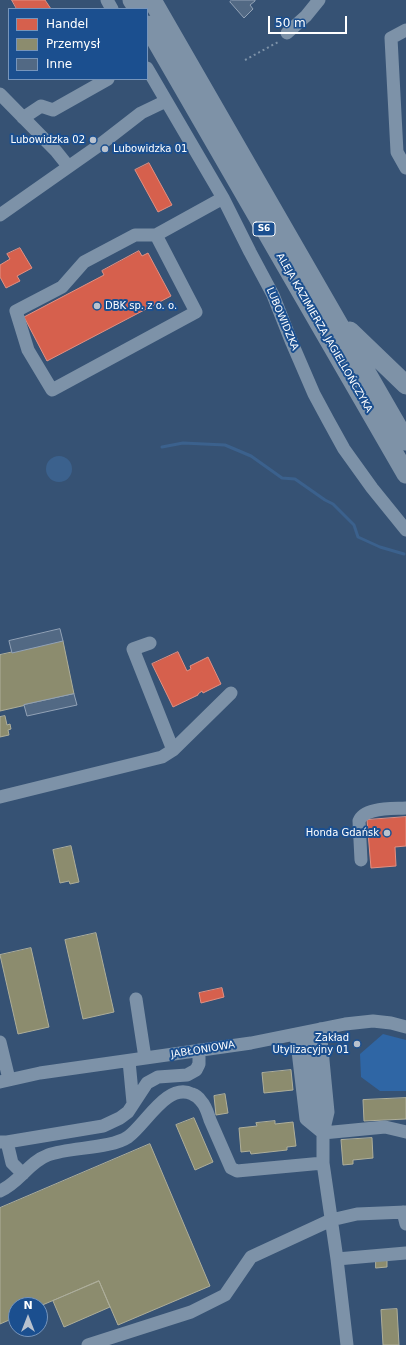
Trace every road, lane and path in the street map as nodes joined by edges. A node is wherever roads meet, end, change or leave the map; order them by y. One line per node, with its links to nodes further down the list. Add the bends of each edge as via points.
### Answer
1 (152, 0): 17 (highway, ALEJA KAZIMIERZA JAGIELLOŃCZYKA / S6)
2 (319, 0): 5 (street)
3 (148, 27): 20 (highway, ALEJA KAZIMIERZA JAGIELLOŃCZYKA / S6)
4 (406, 30): 13 (street, via 391,38 397,152)
5 (287, 33): 6 (path, via 285,38)
6 (245, 60)
7 (148, 70): 10 (street, LUBOWIDZKA)
8 (106, 80): 11 (street, via 53,110 41,106)
9 (0, 94): 11 (street)
10 (166, 101): 12 (street, via 141,113); 14 (street, LUBOWIDZKA)
11 (23, 118): 12 (street)
12 (68, 166): 15 (street)
13 (406, 168)
14 (223, 198): 16 (street); 21 (street, LUBOWIDZKA, via 273,295 314,394 328,420 344,449)
15 (0, 215)
16 (156, 235): 16 (street, via 135,235 84,262 62,287 16,311 28,350 52,390 196,312)
17 (332, 313): 18 (highway); 19 (highway, ALEJA KAZIMIERZA JAGIELLOŃCZYKA / S6)
18 (406, 386)
19 (406, 441)
20 (406, 474)
21 (406, 530)
22 (150, 642): 24 (street, via 133,649)
23 (232, 693): 24 (street)
24 (173, 750): 25 (street, via 162,757)
25 (0, 797)
26 (406, 808): 27 (street, via 370,811 362,816 359,821)
27 (361, 860)
28 (136, 999): 33 (street)
29 (406, 1027): 30 (street, JABŁONIOWA, via 373,1022 345,1024)
30 (308, 1032): 32 (street, JABŁONIOWA); 38 (street, via 328,1112); 38 (street, via 306,1119)
31 (0, 1042): 35 (street)
32 (199, 1050): 33 (street, JABŁONIOWA); 36 (street, via 199,1064 196,1070 187,1075 158,1077 148,1083)
33 (145, 1058): 34 (street, JABŁONIOWA)
34 (129, 1061): 35 (street, JABŁONIOWA); 36 (street)
35 (4, 1080)
36 (132, 1104): 39 (street, via 128,1112 103,1126)
37 (406, 1132): 38 (street, via 385,1127)
38 (324, 1133): 40 (street)
39 (2, 1143): 41 (street, via 12,1163)
40 (322, 1163): 41 (street, via 237,1171 231,1168 202,1102 185,1091 169,1095 135,1132 122,1140 47,1155 36,1161); 44 (street)
41 (23, 1174): 42 (street, via 8,1188)
42 (0, 1191)
43 (405, 1216): 44 (street, via 357,1214)
44 (331, 1220): 46 (street); 47 (street, via 251,1257 225,1295 191,1312)
45 (406, 1253): 46 (street)
46 (337, 1260): 48 (street)
47 (88, 1345)
48 (347, 1345)

